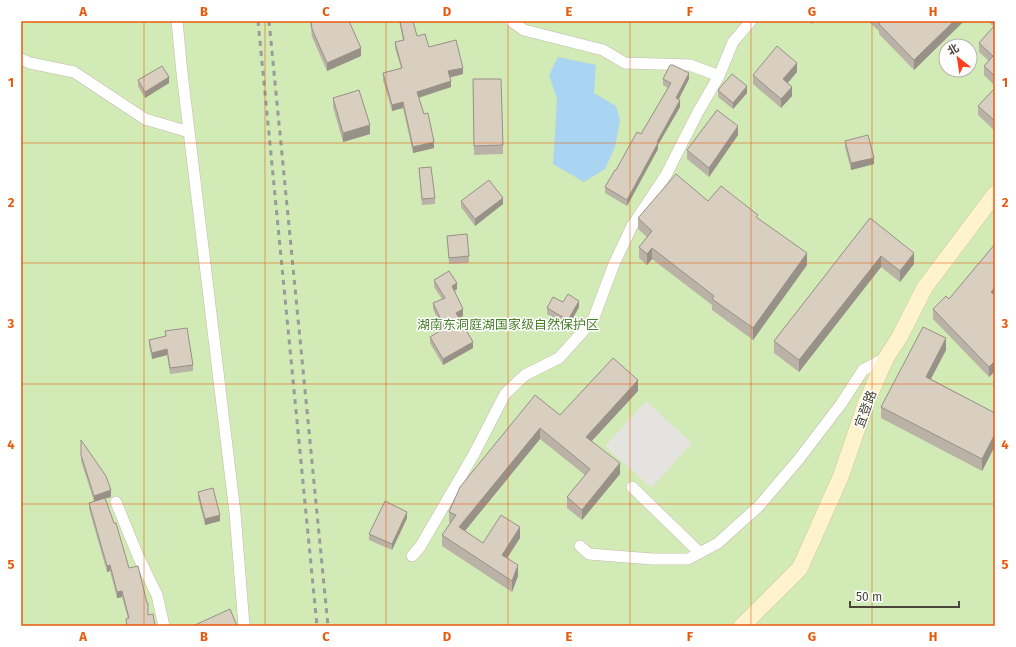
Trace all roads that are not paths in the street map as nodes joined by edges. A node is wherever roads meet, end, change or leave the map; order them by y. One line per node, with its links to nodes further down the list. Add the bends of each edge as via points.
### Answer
1 (178, 21): 6 (street)
2 (511, 21): 5 (street, via 524,30 603,50 625,63 690,65)
3 (751, 21): 5 (street, via 733,42)
4 (21, 59): 6 (street, via 74,72 145,119)
5 (719, 76): 13 (street, via 666,175 632,226 614,264 593,320 559,358 524,375 505,394 470,461 420,547)
6 (189, 132): 15 (street, via 235,513)
7 (995, 194): 8 (street, 宜登路, via 925,287)
8 (886, 358): 12 (street, via 863,370 841,404 759,506 718,544); 16 (street, 宜登路, via 866,403 841,476 800,568)
9 (632, 487): 12 (street)
10 (116, 502): 14 (street, via 157,594)
11 (580, 546): 12 (street, via 589,554 652,559 688,559)
12 (700, 553)
13 (412, 556)
14 (164, 626)
15 (244, 626)
16 (742, 626)

